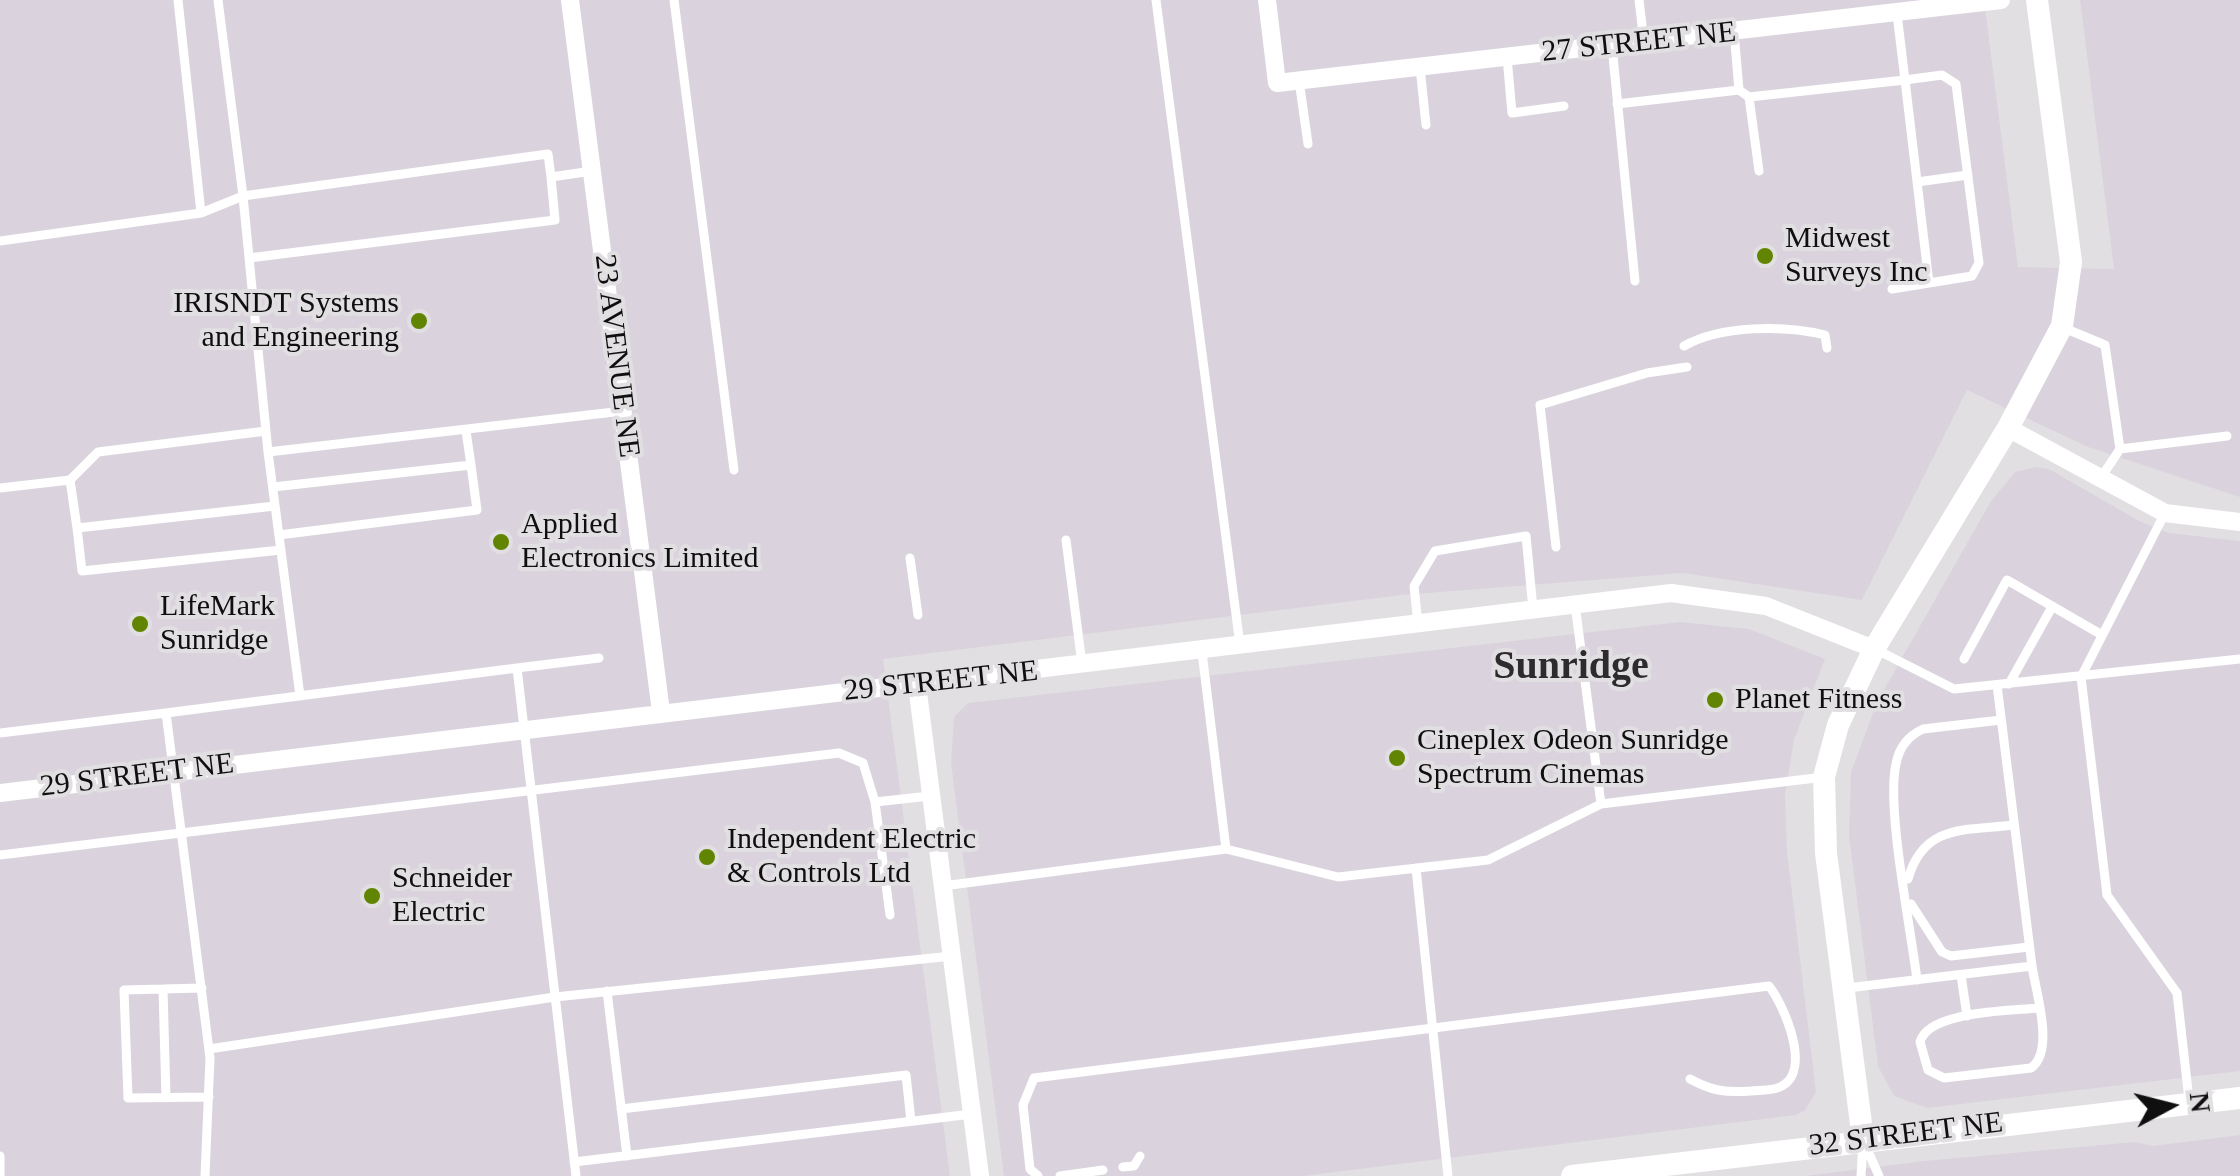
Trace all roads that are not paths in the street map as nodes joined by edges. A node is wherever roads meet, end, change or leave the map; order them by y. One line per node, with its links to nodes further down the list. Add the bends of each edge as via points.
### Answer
1 (178, 0): 30 (lane)
2 (218, 0): 29 (lane)
3 (570, 0): 24 (street, 23 AVENUE NE)
4 (674, 0): 48 (lane)
5 (1156, 0): 68 (lane)
6 (1267, 0): 16 (street, 27 STREET NE, via 1277,83)
7 (1639, 0): 12 (lane)
8 (2001, 0): 10 (street, 27 STREET NE)
9 (2038, 0): 36 (street, via 2071,262)
10 (1897, 14): 11 (street, 27 STREET NE); 17 (lane)
11 (1734, 32): 12 (street, 27 STREET NE); 18 (lane)
12 (1644, 42): 13 (street, 27 STREET NE)
13 (1612, 46): 14 (street, 27 STREET NE); 20 (lane)
14 (1506, 57): 15 (street, 27 STREET NE); 21 (lane, via 1512,112)
15 (1420, 67): 16 (street, 27 STREET NE); 22 (lane)
16 (1299, 80): 23 (lane)
17 (1905, 80): 19 (lane); 26 (lane, via 1942,75 1956,84); 28 (lane)
18 (1739, 90): 19 (lane); 20 (lane)
19 (1749, 97): 25 (lane)
20 (1617, 104): 33 (lane)
21 (1564, 106)
22 (1426, 125)
23 (1308, 144)
24 (592, 170): 27 (lane); 40 (street, 23 AVENUE NE)
25 (1759, 171)
26 (1968, 175): 28 (lane); 34 (lane, via 1980,263 1972,276)
27 (551, 177): 29 (lane, via 548,154); 32 (lane, via 555,220)
28 (1917, 182): 34 (lane)
29 (243, 196): 30 (lane); 32 (lane)
30 (202, 213): 31 (lane)
31 (0, 240)
32 (249, 258): 42 (lane)
33 (1635, 281)
34 (1929, 283): 35 (lane)
35 (1892, 288)
36 (2062, 326): 41 (street); 45 (lane, via 2105,345)
37 (1684, 346): 38 (lane, via 1700,337 1797,328 1826,334)
38 (1827, 348)
39 (1686, 368): 59 (lane, via 1540,405)
40 (623, 412): 43 (lane); 80 (street, 23 AVENUE NE)
41 (2008, 428): 49 (street); 69 (street)
42 (266, 431): 46 (lane); 50 (lane, via 98,452)
43 (466, 431): 46 (lane); 47 (lane)
44 (2226, 436): 45 (lane)
45 (2120, 449): 49 (lane)
46 (268, 452): 52 (lane)
47 (470, 464): 52 (lane); 57 (lane, via 477,510)
48 (734, 470)
49 (2100, 479): 54 (street)
50 (70, 480): 51 (lane); 56 (lane)
51 (0, 488)
52 (272, 488): 53 (lane)
53 (275, 506): 56 (lane); 57 (lane)
54 (2164, 512): 55 (street); 67 (lane)
55 (2240, 522)
56 (77, 528): 60 (lane, via 82,571)
57 (279, 535): 60 (lane)
58 (1066, 540): 74 (lane)
59 (1556, 547)
60 (281, 550): 79 (lane)
61 (910, 558): 65 (lane)
62 (1575, 604): 64 (street, 29 STREET NE); 69 (street, 29 STREET NE, via 1672,593 1719,597 1766,606); 91 (lane)
63 (2052, 607): 67 (lane); 73 (lane, via 2006,580); 78 (lane)
64 (1533, 609): 66 (street, 29 STREET NE); 66 (lane, via 1526,536 1435,550 1414,586)
65 (918, 615)
66 (1418, 624): 68 (street, 29 STREET NE)
67 (2102, 635): 76 (lane)
68 (1240, 648): 70 (street, 29 STREET NE)
69 (1874, 649): 78 (lane, via 1954,689); 86 (street, via 1838,724)
70 (1202, 652): 74 (street, 29 STREET NE); 94 (lane)
71 (599, 658): 75 (lane)
72 (2240, 659): 76 (lane)
73 (1964, 660)
74 (1082, 666): 77 (street, 29 STREET NE)
75 (517, 668): 79 (lane); 83 (lane)
76 (2081, 677): 78 (lane); 118 (lane, via 2107,895 2177,993)
77 (918, 684): 80 (street, 29 STREET NE); 89 (street)
78 (2003, 684): 82 (lane)
79 (300, 696): 81 (lane)
80 (661, 712): 83 (street, 29 STREET NE)
81 (166, 713): 84 (lane); 85 (lane)
82 (2001, 720): 92 (lane); 98 (lane, via 1923,729 1902,747 1894,798)
83 (524, 728): 85 (street, 29 STREET NE); 87 (lane)
84 (0, 733)
85 (175, 771): 88 (street, 29 STREET NE); 93 (lane)
86 (1824, 777): 91 (lane); 106 (street, via 1826,853)
87 (531, 787): 90 (lane, via 839,753 863,763); 93 (lane); 109 (lane)
88 (0, 793)
89 (932, 796): 90 (lane); 97 (street)
90 (875, 802): 99 (lane)
91 (1600, 804): 96 (lane, via 1488,860)
92 (2014, 825): 98 (lane, via 1937,835 1923,848); 100 (lane)
93 (183, 832): 95 (lane); 105 (lane)
94 (1226, 850): 96 (lane, via 1338,877); 97 (lane)
95 (0, 855)
96 (1416, 868): 112 (lane)
97 (943, 886): 101 (street)
98 (1906, 886): 100 (lane, via 1911,906 1942,952); 104 (lane)
99 (890, 916)
100 (2030, 947): 102 (lane)
101 (952, 956): 108 (lane); 120 (street)
102 (2032, 966): 103 (lane); 110 (lane)
103 (1962, 974): 104 (lane); 111 (lane)
104 (1917, 980): 106 (lane)
105 (202, 988): 107 (lane); 113 (lane)
106 (1844, 988): 122 (street)
107 (162, 989): 116 (lane); 116 (lane, via 124,990 128,1098)
108 (607, 991): 109 (lane); 119 (lane)
109 (555, 997): 113 (lane); 126 (lane)
110 (2038, 1008): 111 (lane); 111 (lane, via 2044,1054 2031,1068 1936,1076 1923,1060 1922,1034)
111 (1967, 1016)
112 (1433, 1030): 114 (lane, via 1770,986 1785,1007 1795,1068 1789,1080 1780,1088 1722,1093); 133 (lane, via 1034,1078 1023,1105 1030,1169); 135 (lane)
113 (210, 1049): 115 (lane)
114 (1690, 1080)
115 (209, 1097): 116 (lane); 130 (lane)
116 (166, 1098)
117 (2240, 1098): 118 (street, 32 STREET NE)
118 (2190, 1104): 122 (street, 32 STREET NE)
119 (621, 1109): 121 (lane, via 906,1075); 124 (lane)
120 (972, 1114): 121 (lane); 132 (street)
121 (911, 1121): 124 (lane)
122 (1863, 1139): 136 (street, 32 STREET NE); 137 (lane); 138 (lane)
123 (0, 1156): 129 (lane)
124 (627, 1156): 126 (lane)
125 (1140, 1156): 127 (lane, via 1134,1166)
126 (574, 1162): 131 (lane)
127 (1123, 1167)
128 (1103, 1170): 134 (lane)
129 (0, 1176)
130 (205, 1176)
131 (576, 1176)
132 (980, 1176)
133 (1038, 1176)
134 (1060, 1176)
135 (1448, 1176)
136 (1572, 1176)
137 (1861, 1176)
138 (1879, 1176)

